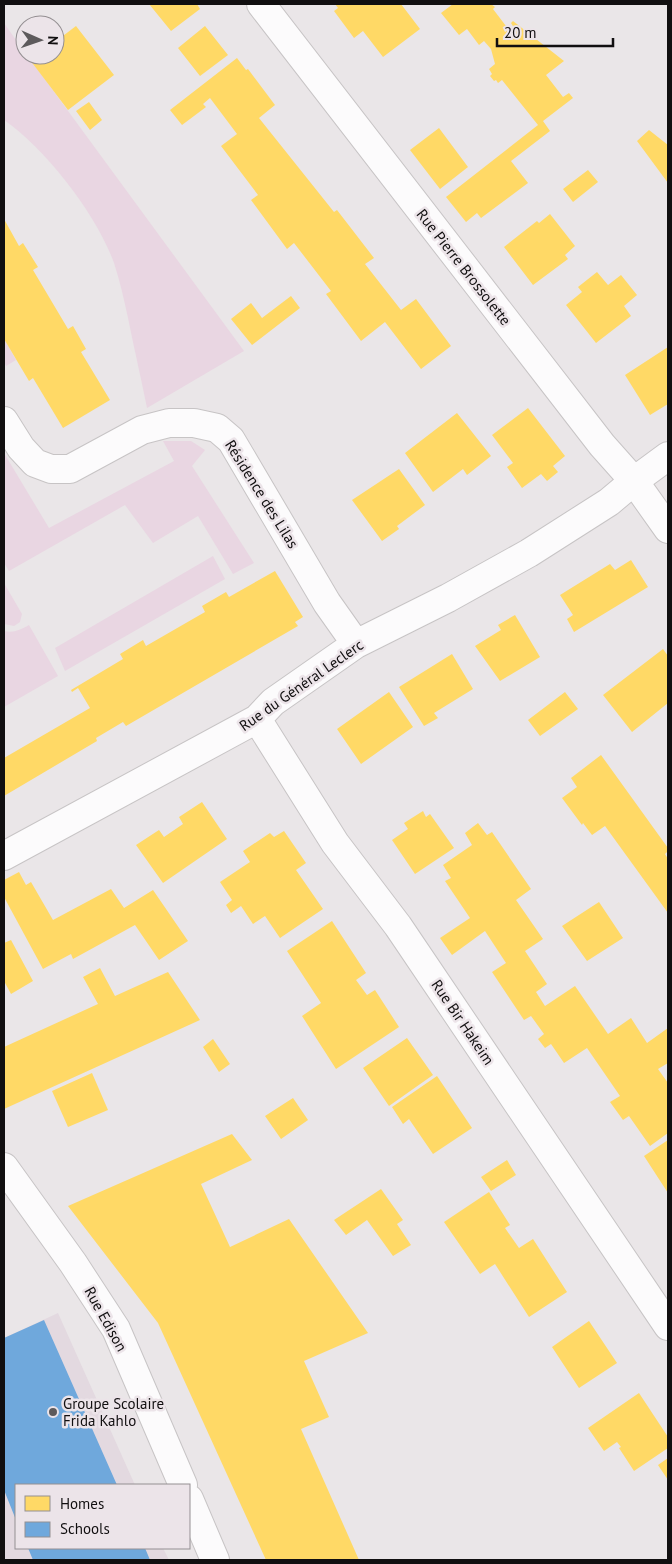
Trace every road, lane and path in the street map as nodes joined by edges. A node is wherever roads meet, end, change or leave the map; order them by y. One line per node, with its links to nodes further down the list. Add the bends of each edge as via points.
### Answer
1 (260, 4): 4 (street, Rue Pierre Brossolette, via 602,445)
2 (4, 421): 6 (street, Résidence des Lilas, via 21,448 35,462 51,469 70,469 142,430 169,423 194,423 217,428 231,440 327,603)
3 (668, 456): 4 (street, Rue du Général Leclerc)
4 (634, 481): 5 (street, Rue Pierre Brossolette); 6 (street, Rue du Général Leclerc, via 609,502 529,554)
5 (668, 529)
6 (356, 644): 7 (street, Rue du Général Leclerc, via 273,702)
7 (257, 719): 8 (street, Rue du Général Leclerc); 10 (street, Rue Bir Hakeim, via 335,843 398,926)
8 (4, 856)
9 (4, 1167): 11 (street, Rue Edison, via 73,1262 116,1329)
10 (668, 1326)
11 (183, 1484)
12 (190, 1501): 13 (street)
13 (215, 1560)

